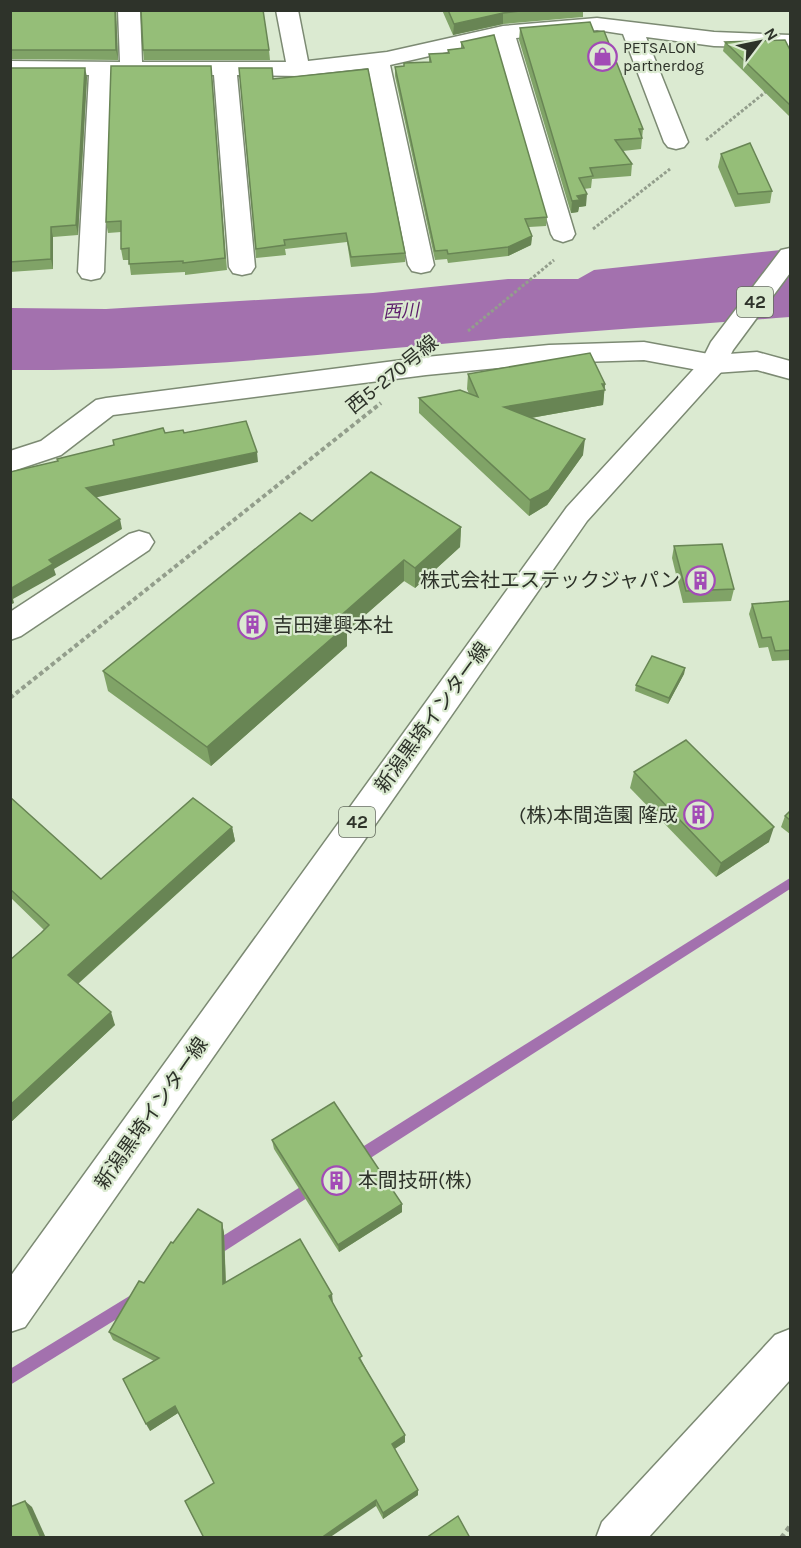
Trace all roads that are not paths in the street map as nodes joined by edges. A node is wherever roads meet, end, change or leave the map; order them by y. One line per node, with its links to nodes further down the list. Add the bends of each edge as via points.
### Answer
1 (129, 10): 9 (street)
2 (287, 10): 10 (street)
3 (632, 29): 4 (street, via 597,24); 5 (street, via 714,39); 12 (street)
4 (503, 33): 6 (street); 13 (street)
5 (790, 42)
6 (378, 60): 10 (street); 15 (street)
7 (10, 68): 8 (street)
8 (100, 69): 9 (street); 17 (street)
9 (131, 69): 11 (street)
10 (298, 69): 11 (street)
11 (225, 70): 16 (street)
12 (676, 141)
13 (560, 245)
14 (790, 256): 18 (street, 新潟黒埼インター線 / 42)
15 (421, 266)
16 (242, 267)
17 (91, 272)
18 (717, 356): 19 (street); 20 (street, via 644,351 549,354 106,407 51,448); 23 (street, 新潟黒埼インター線 / 42, via 577,514)
19 (790, 370)
20 (10, 462)
21 (139, 542): 22 (street)
22 (10, 628)
23 (10, 1312)
24 (790, 1350): 25 (street)
25 (618, 1538)

